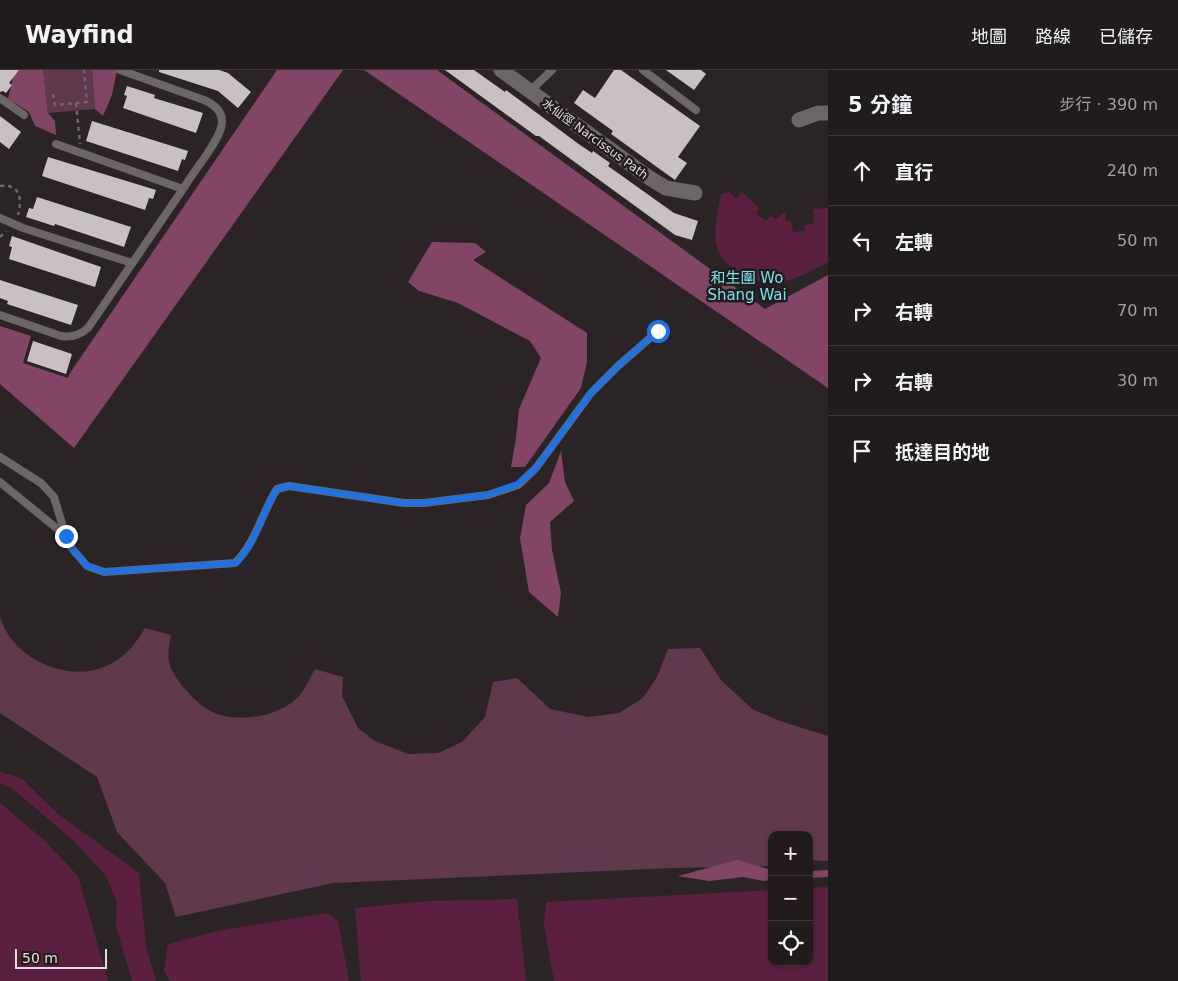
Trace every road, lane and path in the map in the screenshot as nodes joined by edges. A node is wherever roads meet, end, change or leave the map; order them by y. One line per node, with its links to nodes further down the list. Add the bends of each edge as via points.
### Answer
1 (84, 70): 9 (path, via 88,102)
2 (120, 70): 17 (lane, via 204,100 220,112 220,133)
3 (501, 70): 6 (street, 水仙徑 Narcissus Path)
4 (552, 70): 6 (lane)
5 (643, 70): 10 (lane)
6 (530, 91): 18 (street, 水仙徑 Narcissus Path, via 658,184)
7 (53, 94): 9 (path, via 54,105)
8 (0, 98): 12 (lane)
9 (76, 103): 15 (path)
10 (696, 110)
11 (828, 113): 13 (street)
12 (24, 115)
13 (799, 120)
14 (56, 144): 17 (lane)
15 (80, 146)
16 (0, 186): 20 (path, via 10,187 18,193 21,204)
17 (183, 189): 23 (lane)
18 (695, 193)
19 (0, 218): 23 (lane)
20 (18, 219)
21 (7, 229): 22 (path)
22 (0, 237)
23 (132, 263): 24 (lane, via 88,328 78,335 61,336)
24 (0, 315)
25 (658, 331): 28 (lane, via 591,393 536,468 518,484 488,495 404,503 289,486 277,489 245,554 236,563 104,572 87,566 68,544)
26 (0, 457): 28 (lane, via 41,483 54,497)
27 (0, 482): 28 (lane)
28 (66, 536)

